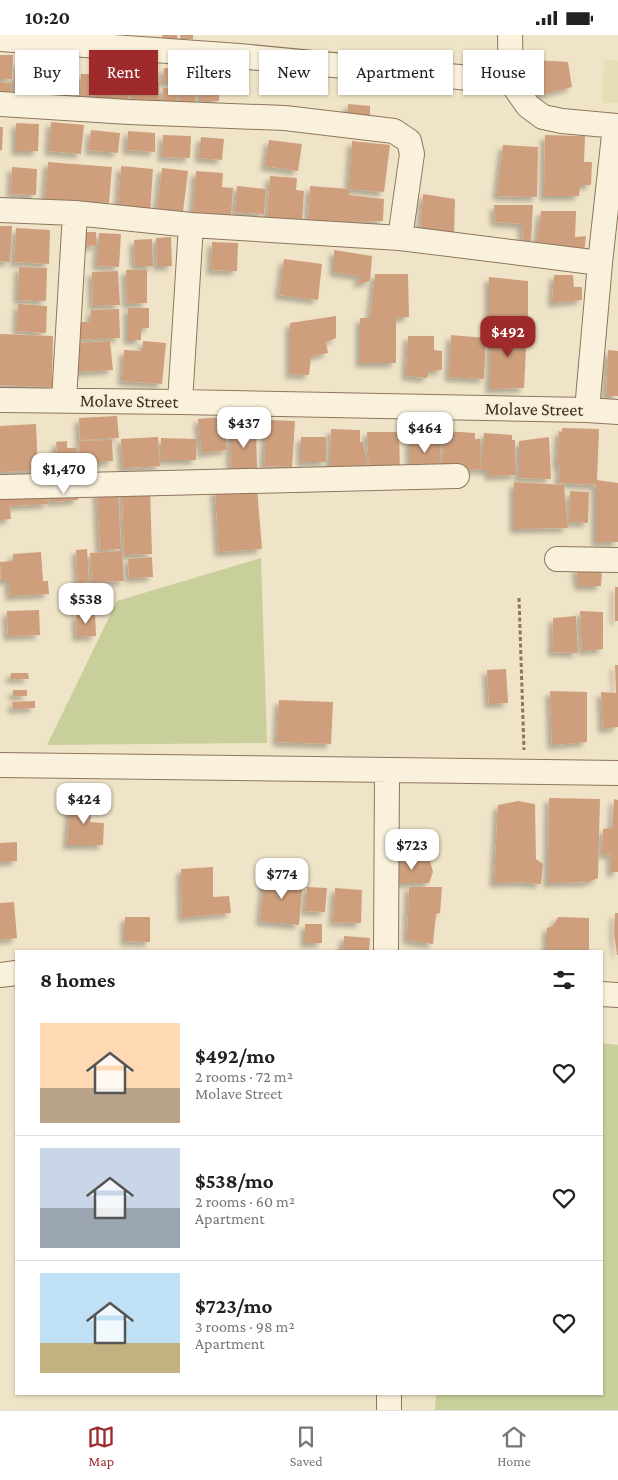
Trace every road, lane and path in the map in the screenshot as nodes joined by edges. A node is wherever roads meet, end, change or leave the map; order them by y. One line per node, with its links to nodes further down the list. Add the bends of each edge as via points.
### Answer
1 (510, 35): 3 (street)
2 (0, 39): 4 (street, via 239,56)
3 (510, 50)
4 (463, 77)
5 (520, 95): 7 (street, via 528,106 543,117)
6 (0, 104): 11 (street, via 285,118 394,131 409,141 412,154)
7 (616, 126): 12 (street)
8 (0, 210): 9 (street)
9 (75, 213): 10 (street); 14 (street)
10 (191, 225): 11 (street); 15 (street)
11 (400, 238): 12 (street)
12 (600, 263): 16 (street)
13 (0, 400): 14 (street, Molave Street)
14 (64, 400): 15 (street, Molave Street)
15 (180, 402): 16 (street, Molave Street)
16 (587, 410): 17 (street, Molave Street)
17 (618, 412)
18 (458, 476): 19 (street)
19 (0, 487)
20 (557, 559): 21 (street)
21 (618, 560)
22 (519, 598): 25 (path)
23 (0, 765): 24 (street)
24 (387, 771): 25 (street); 27 (street)
25 (524, 773): 26 (street)
26 (618, 773)
27 (386, 950)
28 (15, 973): 29 (street)
29 (0, 975)
30 (603, 994): 31 (street)
31 (618, 995)
32 (389, 1395): 33 (street)
33 (389, 1410)

